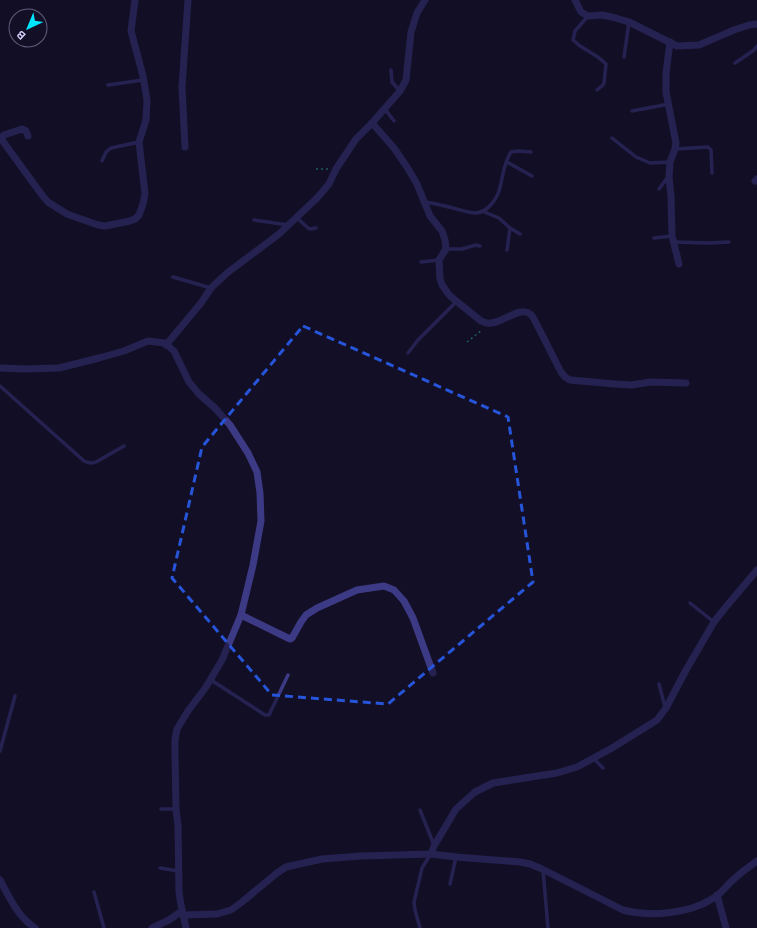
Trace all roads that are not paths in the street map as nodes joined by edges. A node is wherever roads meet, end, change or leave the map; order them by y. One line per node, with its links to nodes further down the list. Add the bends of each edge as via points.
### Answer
1 (135, 0): 13 (street, via 131,31)
2 (188, 0): 25 (street, via 182,87)
3 (425, 0): 16 (street, via 417,13 411,32 406,80)
4 (575, 0): 5 (street, via 582,12)
5 (588, 16): 6 (street, via 602,15); 15 (lane, via 575,31 574,40 606,64 604,83)
6 (629, 22): 8 (street); 10 (lane)
7 (757, 24): 8 (street, via 734,30 700,45 677,46)
8 (670, 42): 17 (street, via 666,73)
9 (757, 46): 11 (lane)
10 (624, 56)
11 (735, 63)
12 (391, 70): 16 (lane, via 392,82)
13 (144, 80): 14 (lane); 24 (street, via 147,113)
14 (108, 85)
15 (597, 90)
16 (400, 91): 18 (street)
17 (669, 104): 19 (lane); 26 (street)
18 (385, 109): 20 (lane); 21 (street)
19 (632, 111)
20 (394, 120)
21 (372, 123): 35 (street, via 407,167); 37 (street, via 356,139 329,184)
22 (28, 136): 24 (street, via 22,129 4,135 2,140 42,195 67,214 104,226 135,219 139,215 145,194)
23 (612, 138): 30 (lane, via 636,157 650,163)
24 (139, 142): 28 (lane, via 111,148)
25 (185, 147)
26 (675, 149): 30 (street); 31 (lane, via 708,147 711,150)
27 (531, 152): 29 (lane, via 511,152)
28 (102, 161)
29 (507, 162): 32 (lane); 36 (lane, via 499,193)
30 (670, 162): 33 (street)
31 (712, 174)
32 (532, 176)
33 (669, 177): 34 (lane); 44 (street)
34 (658, 189)
35 (425, 202): 36 (lane, via 467,212); 47 (street, via 430,216 442,231)
36 (482, 211): 41 (lane, via 499,218)
37 (296, 217): 39 (street); 40 (lane, via 308,228)
38 (254, 220): 39 (lane)
39 (288, 225): 53 (street)
40 (316, 228)
41 (510, 228): 42 (lane); 48 (lane)
42 (520, 234)
43 (654, 238): 44 (lane)
44 (673, 239): 45 (lane, via 709,243); 51 (street)
45 (729, 242)
46 (480, 246): 47 (lane)
47 (446, 249): 49 (street)
48 (507, 250)
49 (439, 260): 50 (lane); 54 (street, via 442,285)
50 (421, 262)
51 (679, 264)
52 (173, 276): 53 (lane)
53 (211, 288): 55 (street)
54 (456, 301): 56 (lane); 58 (street, via 486,323 497,322 520,311 530,314 561,372 570,380 631,385 651,382)
55 (166, 345): 57 (street, via 148,341 124,351 58,368); 63 (street, via 174,351 189,382 230,425 257,472 261,522)
56 (408, 354)
57 (0, 368)
58 (686, 383)
59 (0, 386): 60 (lane, via 84,461 92,464)
60 (124, 446)
61 (757, 570): 64 (street)
62 (690, 603): 64 (lane)
63 (242, 615): 65 (street, via 290,639 306,614 357,590 384,586 394,590 404,601); 67 (street)
64 (714, 622): 70 (street)
65 (433, 673)
66 (288, 675): 67 (lane, via 269,715 266,716)
67 (211, 680): 75 (street, via 177,729)
68 (659, 684): 70 (lane)
69 (15, 696): 71 (lane)
70 (666, 708): 72 (street, via 657,720)
71 (0, 751)
72 (594, 759): 73 (lane); 77 (street, via 557,773 494,783 476,792 456,809)
73 (603, 768)
74 (161, 809): 75 (lane)
75 (176, 809): 83 (street)
76 (420, 810): 77 (lane)
77 (434, 846): 78 (street)
78 (431, 854): 79 (street); 88 (street, via 322,859 291,865 231,910 217,914); 93 (lane, via 422,868 414,902)
79 (456, 857): 82 (street, via 520,862); 85 (lane)
80 (757, 861): 87 (street)
81 (160, 868): 83 (lane)
82 (542, 869): 87 (street, via 623,910 632,912 666,914 699,905); 94 (lane)
83 (178, 871): 88 (street)
84 (0, 880): 89 (street, via 28,924)
85 (450, 884)
86 (94, 892): 90 (lane)
87 (717, 896): 95 (street)
88 (183, 913): 91 (street); 92 (street)
89 (35, 928)
90 (104, 928)
91 (152, 928)
92 (186, 928)
93 (420, 928)
94 (548, 928)
95 (726, 928)

